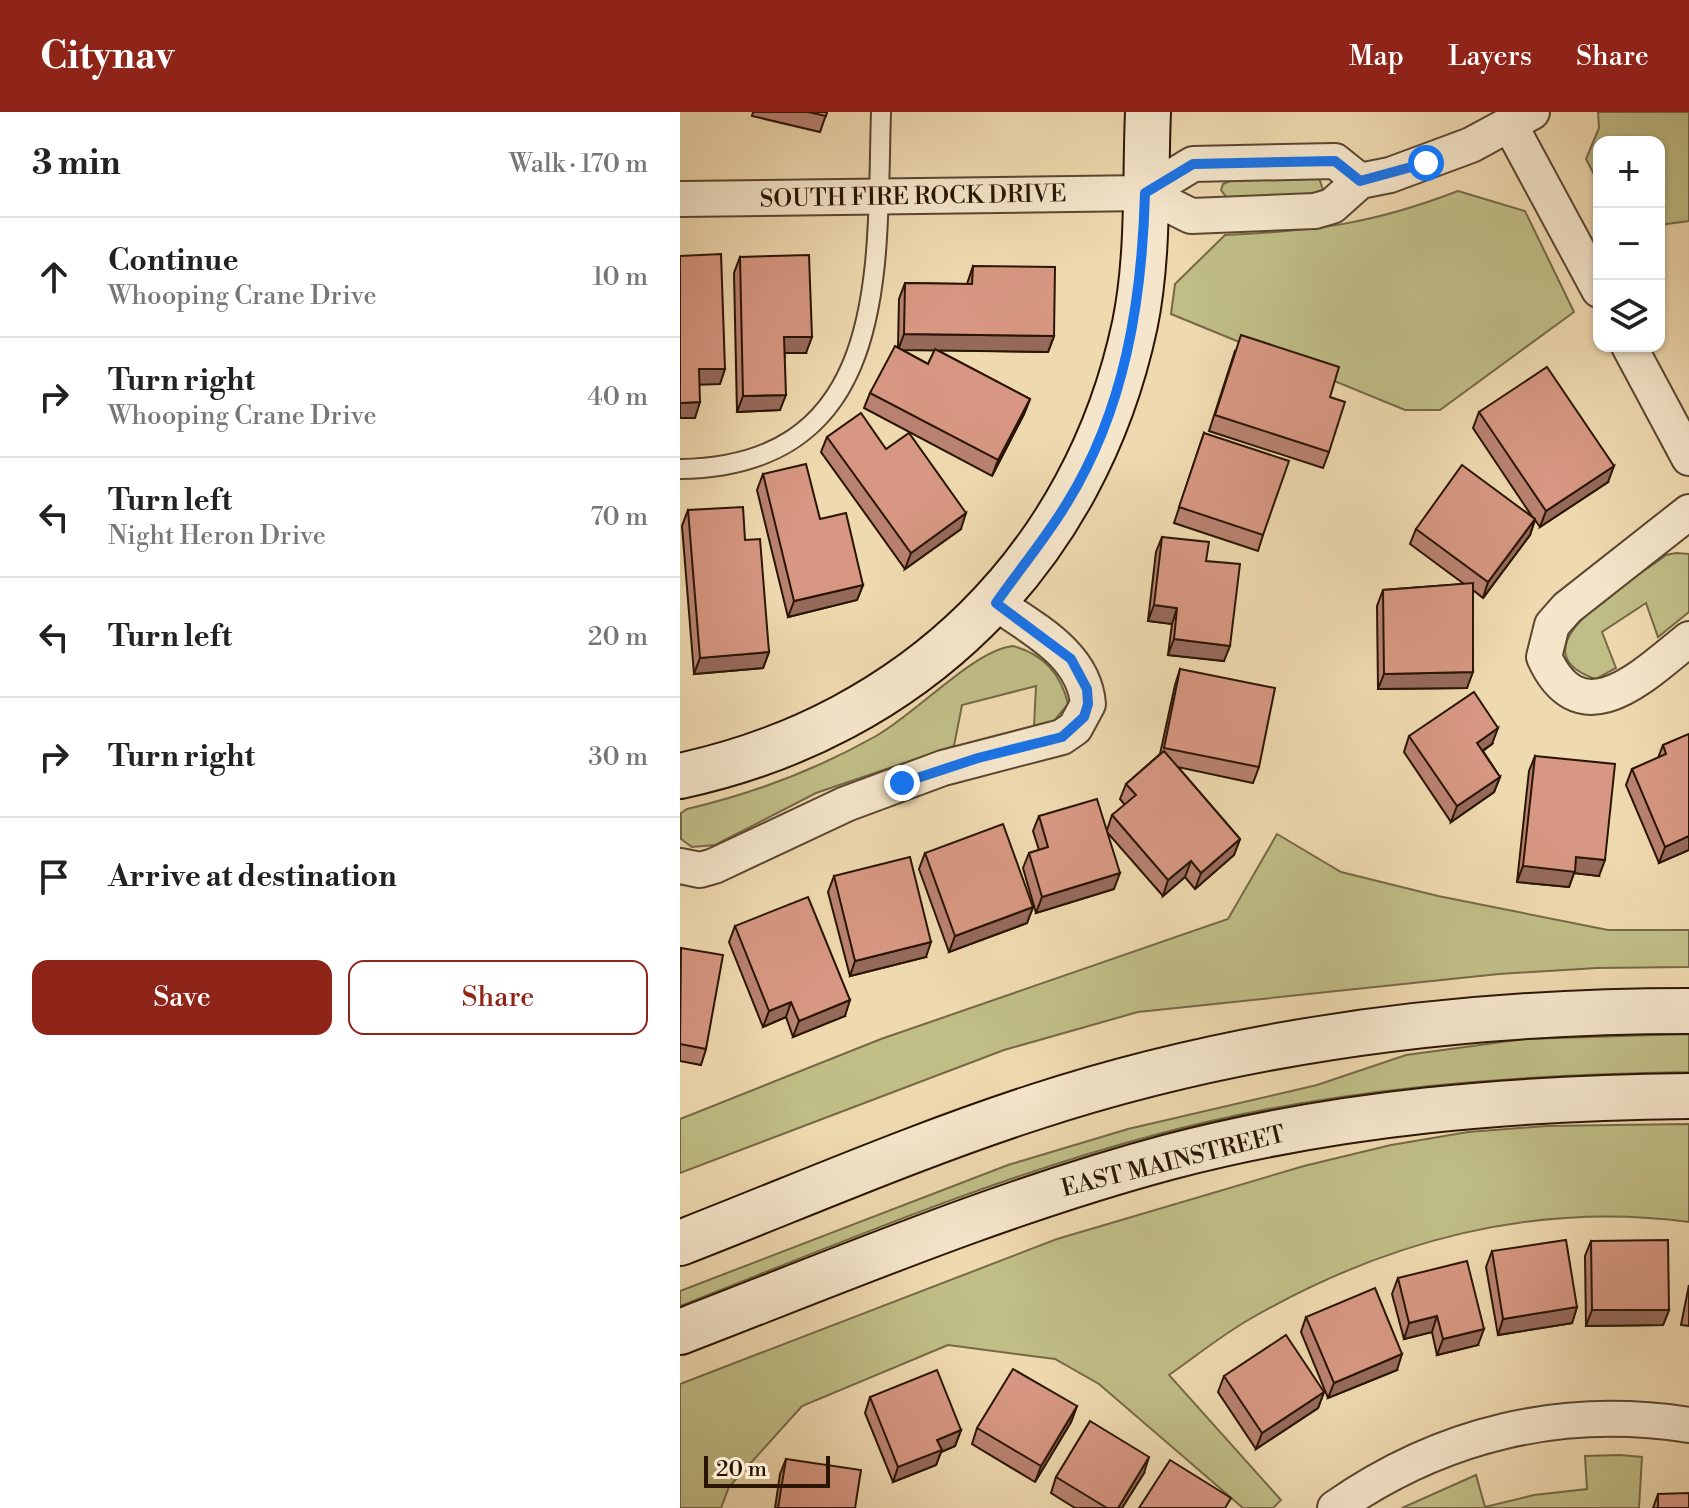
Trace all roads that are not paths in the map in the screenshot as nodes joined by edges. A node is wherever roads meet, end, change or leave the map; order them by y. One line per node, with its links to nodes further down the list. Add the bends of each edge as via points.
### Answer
1 (881, 112): 6 (lane)
2 (1148, 112): 5 (main road)
3 (1521, 118): 4 (street, via 1426,163); 8 (street)
4 (1360, 181): 5 (street, via 1335,161 1193,164); 5 (street, via 1332,206 1292,214 1191,216)
5 (1145, 193): 6 (street, SOUTH FIRE ROCK DRIVE); 13 (main road, via 1135,321 1115,395 1067,503)
6 (879, 196): 7 (street, SOUTH FIRE ROCK DRIVE); 11 (lane, via 878,239 862,339 835,398 811,424 771,450 719,466)
7 (680, 199)
8 (1594, 280)
9 (1632, 352): 10 (street)
10 (1689, 458)
11 (680, 469)
12 (1689, 512): 14 (street, via 1567,608 1552,625 1544,657 1560,685 1572,694 1608,696)
13 (996, 603): 15 (main road, via 945,648 841,721 749,759); 16 (street, via 1080,671 1088,704 1075,728 1062,737 943,768 846,804 714,866)
14 (1689, 639)
15 (680, 776)
16 (680, 866)
17 (1689, 1011): 19 (main road, via 1511,1016 1378,1030 1239,1053 1036,1107)
18 (1689, 1096): 20 (main road, EAST MAINSTREET, via 1540,1099 1418,1109 1230,1142 981,1216)
19 (680, 1243)
20 (680, 1332)
21 (1689, 1425): 22 (street, via 1610,1416 1502,1430 1430,1453)
22 (1335, 1508)

